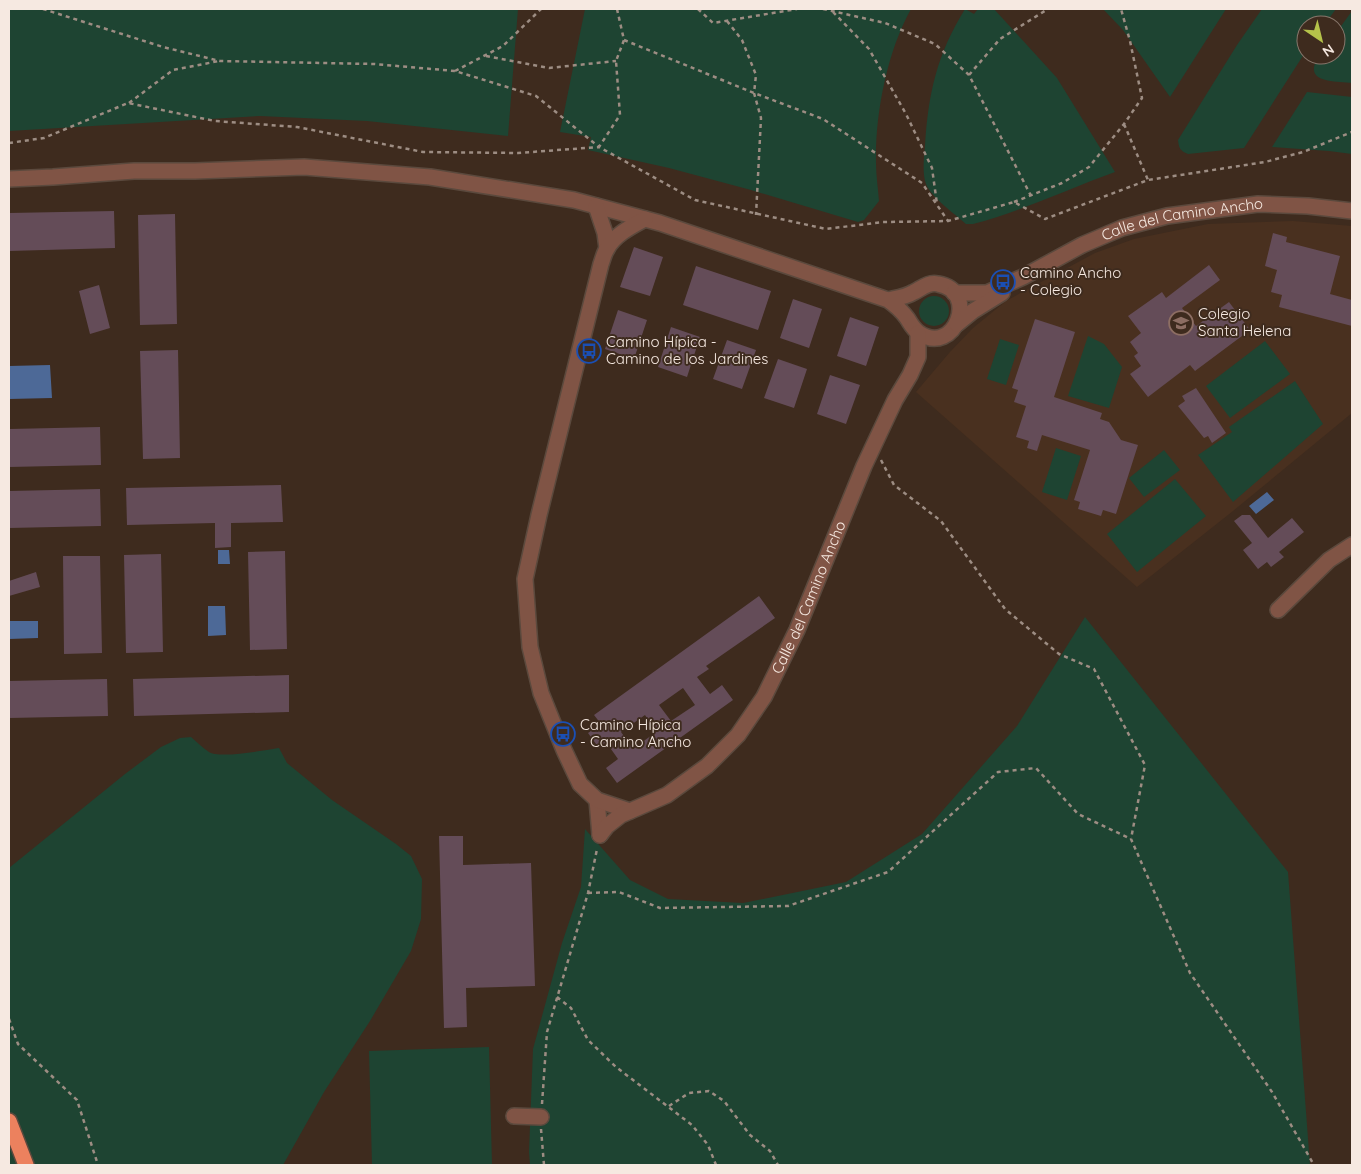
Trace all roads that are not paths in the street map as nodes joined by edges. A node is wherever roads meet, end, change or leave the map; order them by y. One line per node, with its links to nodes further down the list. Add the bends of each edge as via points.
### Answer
1 (9, 179): 2 (street, via 134,170 194,172 304,167 430,177)
2 (596, 206): 4 (street); 5 (street)
3 (1352, 211): 6 (street, Calle del Camino Ancho, via 1258,204 1167,216 1122,228 1082,245)
4 (645, 219): 5 (street, via 624,231); 9 (street)
5 (607, 248): 15 (street, via 525,579 530,647 541,693 580,784)
6 (1023, 277): 8 (street, Calle del Camino Ancho, via 987,293); 11 (street, Calle del Camino Ancho)
7 (914, 292): 8 (street, via 930,284 939,284); 9 (street); 10 (street, via 908,300)
8 (954, 293): 11 (street, via 961,308)
9 (888, 300): 10 (street)
10 (908, 318): 12 (street)
11 (957, 324): 12 (street, via 944,336 935,338)
12 (918, 333): 16 (street, Calle del Camino Ancho, via 918,357 874,445 797,630 764,698 738,735 707,766 667,795)
13 (1352, 545): 14 (street, via 1329,560)
14 (1278, 610)
15 (597, 800): 16 (street); 16 (street, Calle del Camino Ancho, via 600,835 607,826)
16 (630, 811)
17 (514, 1116): 18 (street)
18 (540, 1117)
19 (9, 1122): 20 (highway)
20 (26, 1165)

